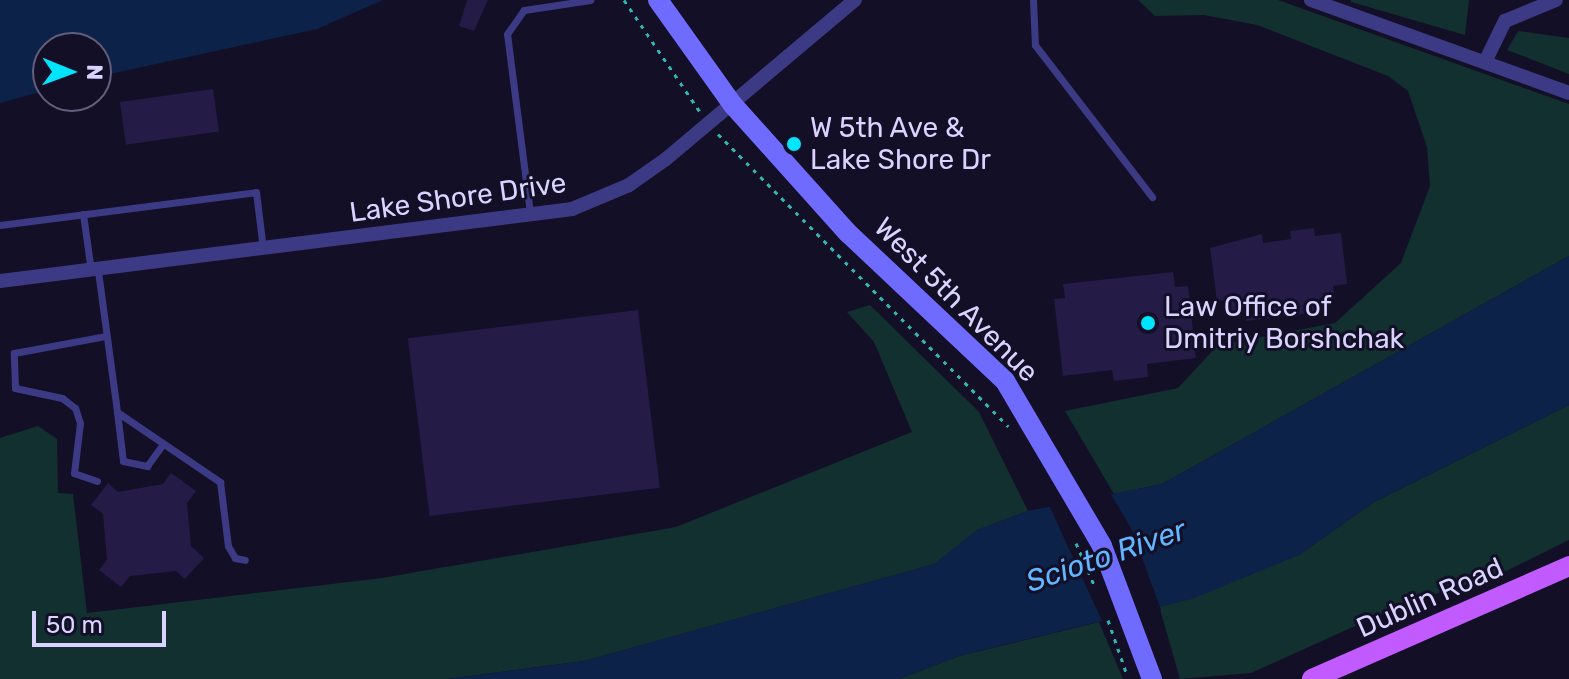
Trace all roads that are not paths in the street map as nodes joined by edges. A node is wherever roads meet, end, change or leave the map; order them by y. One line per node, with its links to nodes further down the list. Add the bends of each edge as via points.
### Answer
1 (590, 0): 12 (lane, via 524,10 507,34)
2 (658, 0): 9 (main road, West 5th Avenue)
3 (855, 0): 9 (street, Lake Shore Drive)
4 (1033, 0): 10 (lane, via 1035,45)
5 (1311, 0): 7 (street)
6 (1556, 0): 7 (street, via 1505,21)
7 (1485, 62): 8 (street)
8 (1569, 93)
9 (733, 105): 12 (street, Lake Shore Drive, via 629,185 572,209); 23 (main road, West 5th Avenue, via 848,233 1005,381 1102,546)
10 (1152, 197)
11 (83, 214): 13 (lane); 14 (lane, via 256,192); 15 (lane)
12 (531, 218): 14 (street, Lake Shore Drive)
13 (0, 225)
14 (263, 251): 15 (street, Lake Shore Drive)
15 (94, 271): 16 (street, Lake Shore Drive); 17 (lane)
16 (0, 281)
17 (106, 336): 18 (lane); 20 (lane, via 14,353 15,388 62,398 75,408 80,423 74,473)
18 (117, 412): 19 (lane); 19 (lane, via 123,461 147,466)
19 (162, 445): 21 (lane, via 220,482 228,546 235,558)
20 (97, 481)
21 (245, 560)
22 (1569, 566): 24 (main road, Dublin Road)
23 (1150, 672)
24 (1312, 679)

